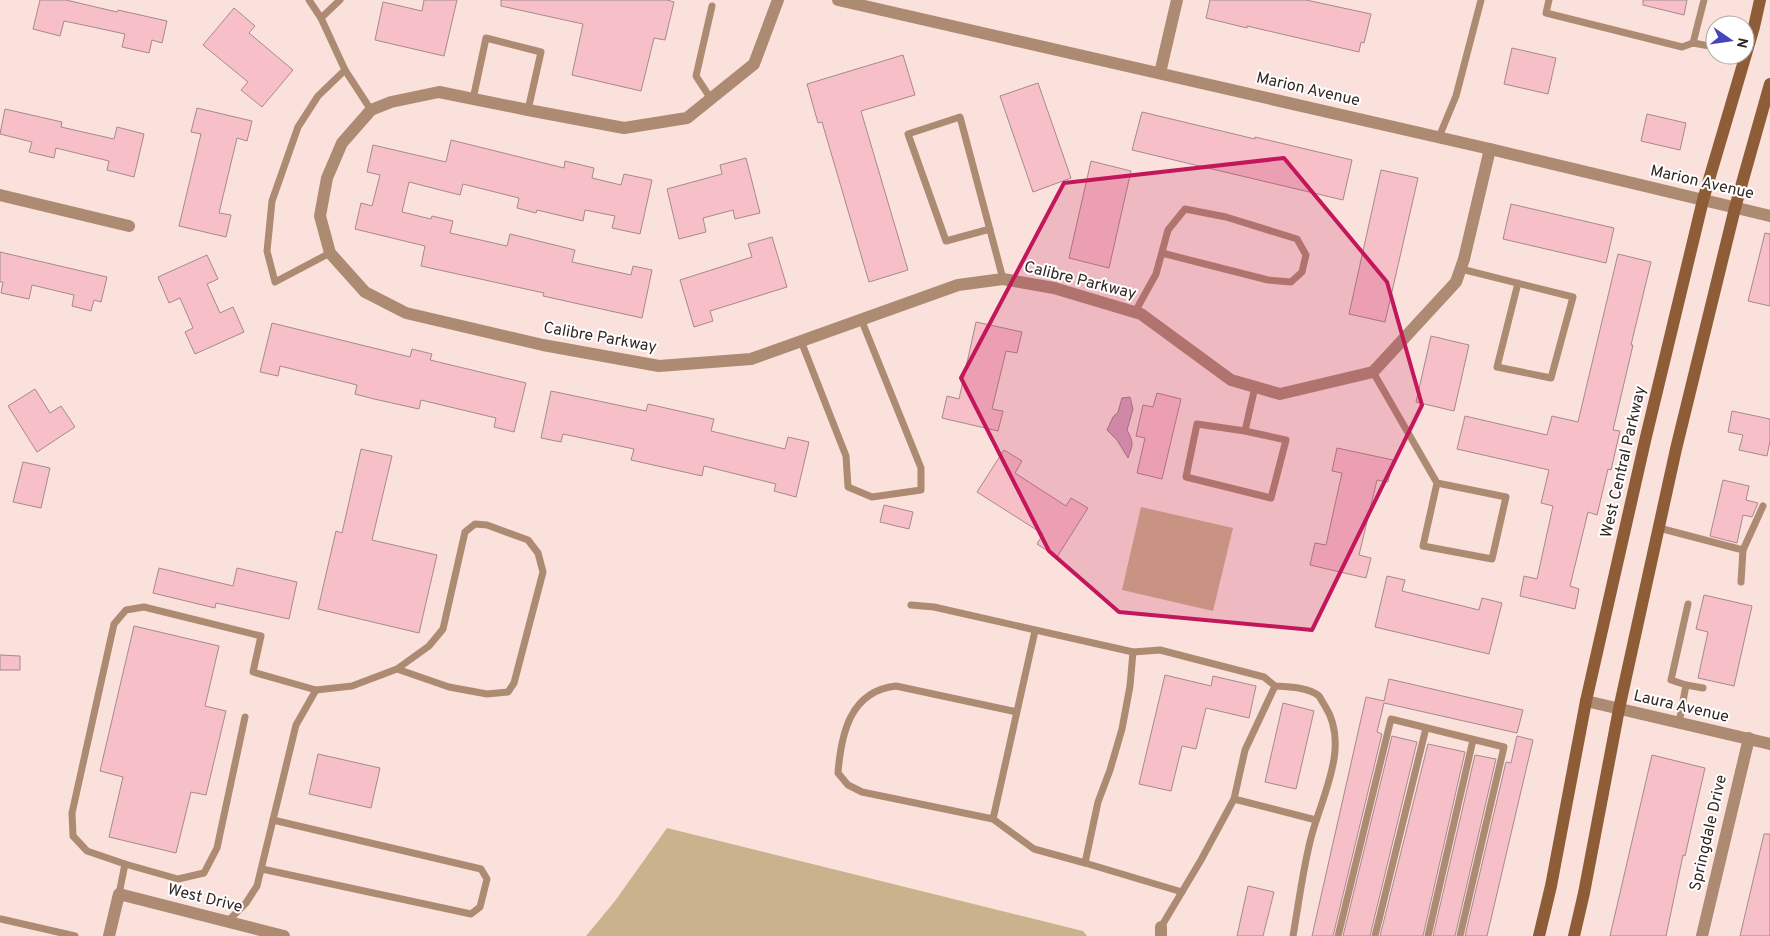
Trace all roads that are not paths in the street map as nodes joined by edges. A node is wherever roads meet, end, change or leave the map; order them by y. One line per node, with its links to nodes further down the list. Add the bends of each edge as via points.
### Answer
1 (309, 0): 11 (lane)
2 (340, 0): 11 (lane)
3 (778, 0): 20 (street, Calibre Parkway, via 754,64)
4 (838, 0): 17 (street, Marion Avenue)
5 (1177, 0): 17 (street)
6 (1481, 0): 23 (lane, via 1456,96)
7 (1549, 0): 13 (lane, via 1546,13 1682,46)
8 (1704, 0): 13 (lane)
9 (1760, 0): 12 (main road, West Central Parkway)
10 (712, 6): 20 (lane, via 696,76)
11 (321, 18): 16 (lane)
12 (1755, 18)
13 (1693, 43): 14 (lane)
14 (1705, 45)
15 (1742, 65): 26 (main road, West Central Parkway)
16 (345, 70): 21 (lane); 31 (lane, via 318,96 298,127 272,201 267,251 275,282)
17 (1160, 73): 23 (street, Marion Avenue)
18 (1770, 84): 27 (main road)
19 (473, 99): 21 (street, Calibre Parkway, via 439,92 391,102); 22 (street, Calibre Parkway); 22 (lane, via 486,38 541,52)
20 (711, 99): 22 (street, Calibre Parkway, via 687,118 624,128)
21 (371, 110): 31 (street, Calibre Parkway, via 342,143 327,178 320,216)
22 (528, 110)
23 (1439, 137): 24 (street, Marion Avenue)
24 (1490, 149): 26 (street, Marion Avenue); 33 (street)
25 (0, 195): 29 (street)
26 (1703, 200): 27 (street, Marion Avenue); 56 (main road, West Central Parkway)
27 (1734, 208): 28 (street, Marion Avenue); 44 (main road)
28 (1770, 216)
29 (129, 226)
30 (990, 229): 30 (lane, via 960,117 908,134 946,241); 34 (lane)
31 (330, 252): 38 (street, Calibre Parkway, via 365,292 406,313 543,345 659,366 751,358)
32 (1162, 253): 32 (lane, via 1168,230 1185,209 1226,217 1297,239 1306,255 1302,272 1291,282 1268,280); 36 (lane, via 1156,274)
33 (1461, 269): 35 (lane); 39 (street, via 1456,282)
34 (1003, 279): 36 (street, Calibre Parkway, via 1054,288); 37 (street, Calibre Parkway, via 958,285)
35 (1518, 283): 35 (lane, via 1573,297 1551,378 1497,367)
36 (1135, 312): 40 (street, Calibre Parkway, via 1231,380)
37 (861, 319): 38 (street, Calibre Parkway); 38 (lane, via 921,468 921,490 872,497 848,486 846,456)
38 (801, 340)
39 (1373, 372): 40 (street, Calibre Parkway, via 1280,394); 42 (lane)
40 (1254, 386): 41 (lane)
41 (1245, 431): 41 (lane, via 1197,424 1186,478 1271,498 1286,440)
42 (1437, 483): 42 (lane, via 1423,546 1492,559 1506,498)
43 (1763, 506): 45 (lane)
44 (1659, 528): 45 (lane); 57 (main road)
45 (1743, 550): 46 (lane)
46 (1741, 582)
47 (1688, 604): 52 (lane, via 1671,680)
48 (911, 605): 49 (lane, via 934,607)
49 (1035, 631): 50 (lane); 58 (lane)
50 (1134, 652): 53 (lane, via 1160,650 1198,659 1264,677); 69 (lane, via 1122,729 1098,802)
51 (397, 670): 51 (lane, via 429,646 443,629 465,532 475,524 487,525 528,540 538,552 543,572 514,683 508,692 487,694 449,687); 55 (lane, via 352,686)
52 (1686, 685): 54 (lane); 60 (lane)
53 (1275, 686): 65 (lane, via 1245,750); 68 (lane, via 1298,688 1319,696 1335,728 1333,766)
54 (1703, 688)
55 (316, 690): 67 (lane, via 296,725); 70 (lane, via 253,672 261,636 144,607 126,610 114,624 72,813 73,836 86,851)
56 (1586, 701): 57 (street, Laura Avenue); 85 (main road, West Central Parkway)
57 (1619, 709): 60 (street, Laura Avenue); 86 (main road)
58 (1017, 712): 66 (lane); 66 (lane, via 896,686 882,688 864,699 852,713 845,729 838,773 848,785 862,792)
59 (245, 717): 70 (lane, via 217,848 204,873 178,879)
60 (1679, 723): 62 (street, Laura Avenue)
61 (1426, 728): 63 (lane); 81 (lane, via 1391,719); 82 (lane)
62 (1748, 738): 64 (street, Laura Avenue); 87 (street, Springdale Drive)
63 (1473, 740): 83 (lane); 84 (lane, via 1504,747)
64 (1770, 744)
65 (1234, 799): 68 (lane); 72 (lane)
66 (993, 819): 69 (lane, via 1034,849)
67 (273, 820): 71 (lane); 71 (lane, via 481,869 487,879 485,888 480,907 471,914)
68 (1316, 820): 80 (lane)
69 (1085, 863): 72 (lane)
70 (125, 864): 73 (lane)
71 (262, 869): 75 (lane, via 257,886 246,903)
72 (1182, 892): 76 (lane)
73 (119, 894): 75 (street, West Drive); 78 (street)
74 (1, 919): 77 (lane)
75 (227, 922): 79 (street, West Drive)
76 (1161, 932)
77 (75, 936)
78 (109, 936)
79 (284, 936)
80 (1293, 936)
81 (1338, 936)
82 (1375, 936)
83 (1428, 936)
84 (1460, 936)
85 (1539, 936)
86 (1574, 936)
87 (1702, 936)

